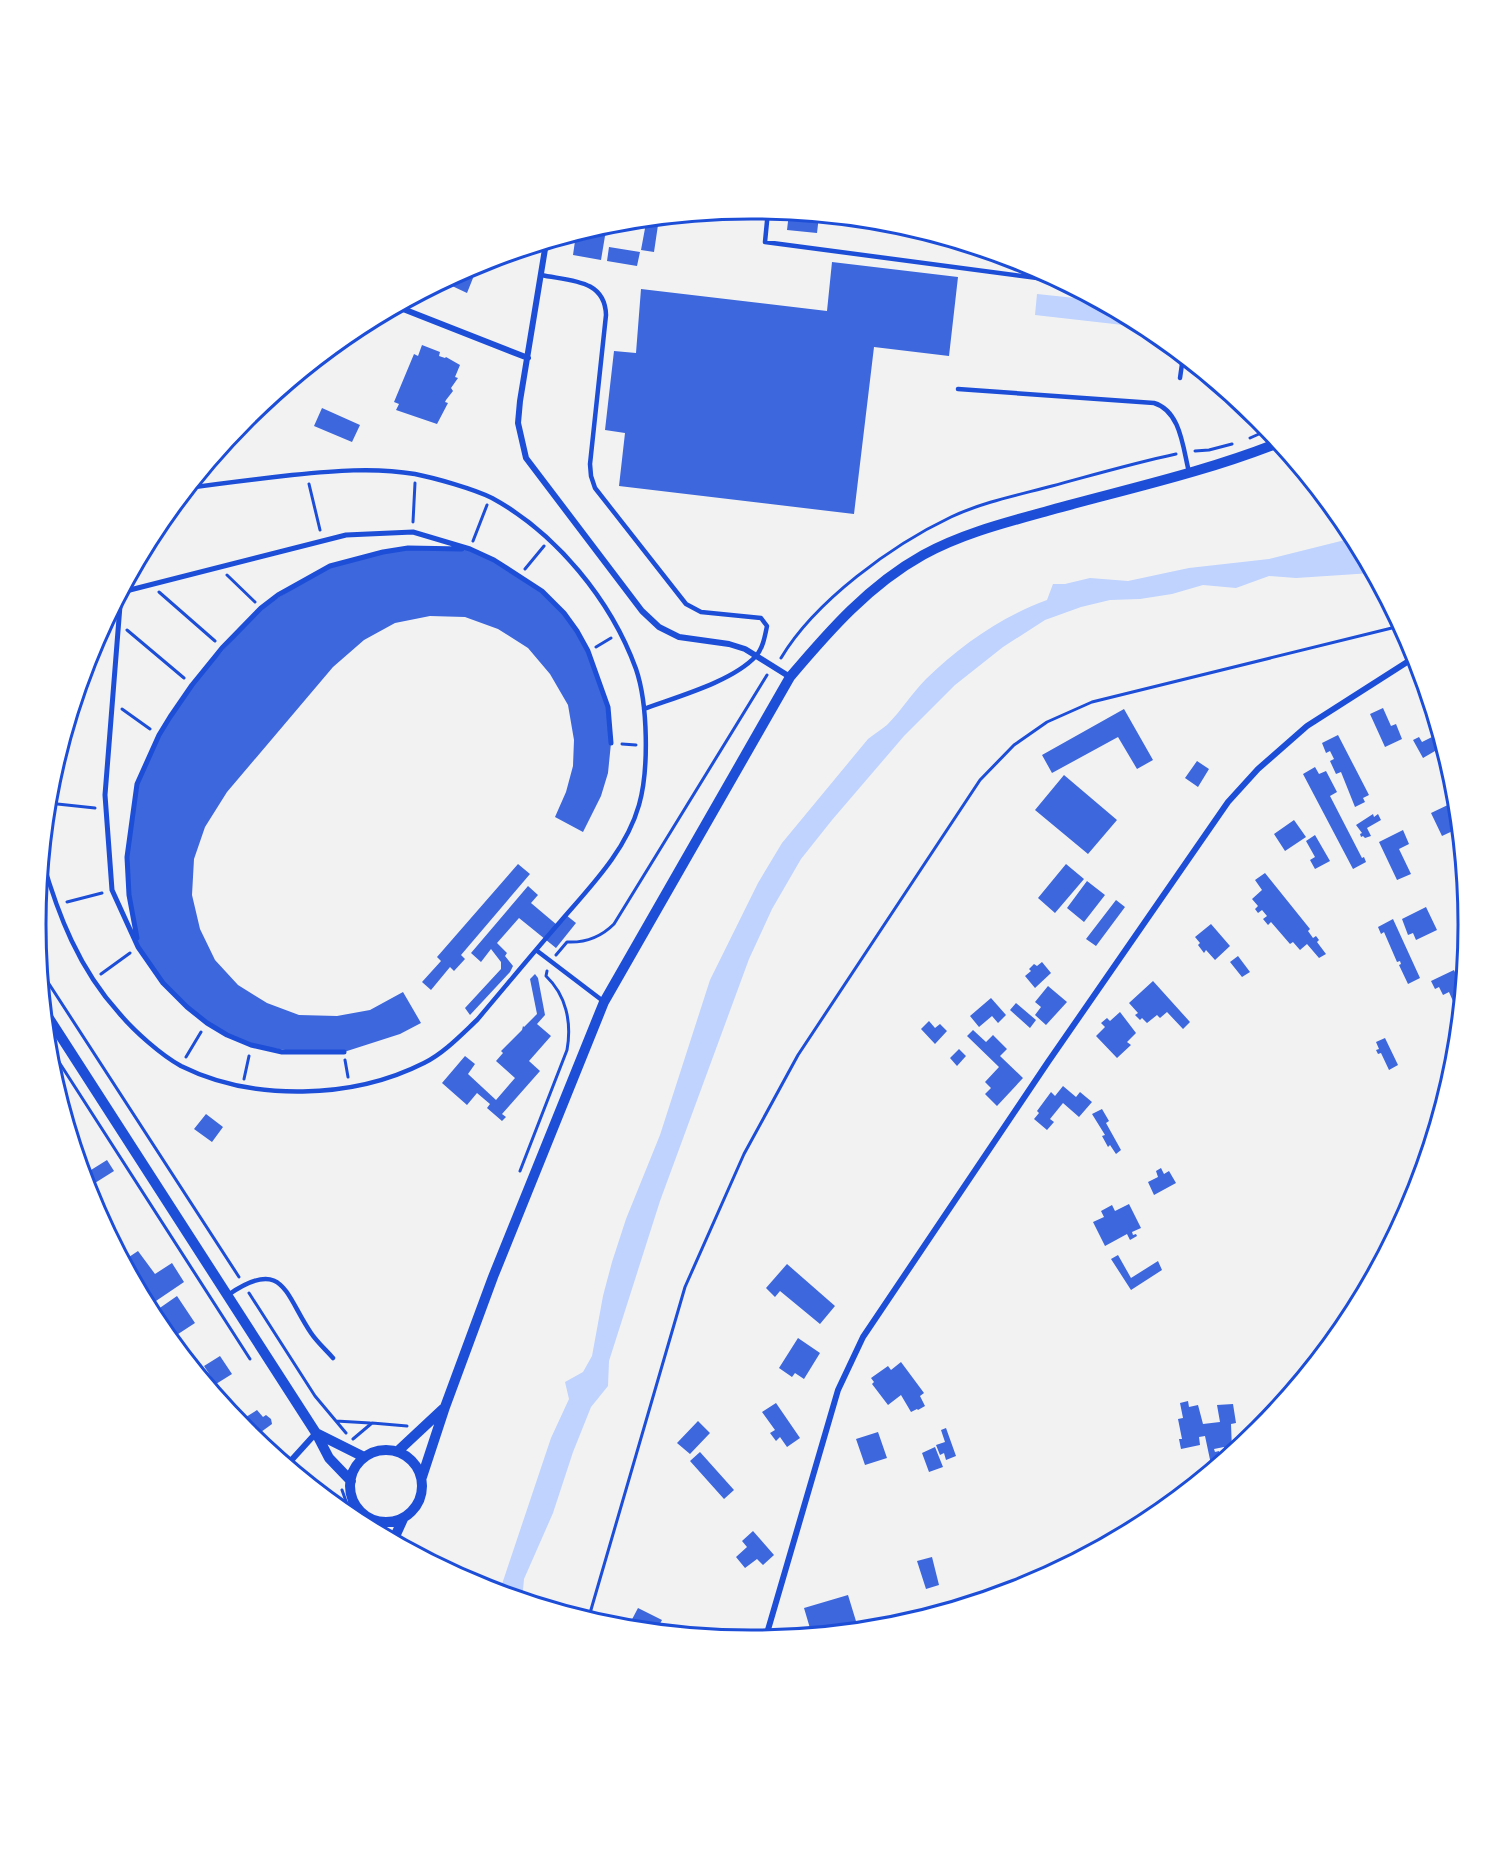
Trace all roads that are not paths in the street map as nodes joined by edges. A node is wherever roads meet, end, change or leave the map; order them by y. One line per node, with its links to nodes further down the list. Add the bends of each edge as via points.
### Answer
1 (767, 220): 4 (lane, via 765,242)
2 (545, 251): 3 (street)
3 (541, 275): 6 (street); 16 (lane, via 592,286 606,302 590,464 596,488 686,604 701,612 765,621 762,647)
4 (1031, 277)
5 (407, 310): 6 (street)
6 (528, 358): 16 (street, via 518,423 526,458 642,611 659,627 679,637 729,644)
7 (1182, 366): 8 (lane)
8 (1180, 378)
9 (958, 389): 11 (lane, via 1164,406 1176,422)
10 (1270, 446): 11 (street)
11 (1189, 472): 18 (street, via 984,529 923,555 855,605)
12 (199, 488): 19 (lane, via 345,469 415,474 490,498 549,540 574,567 621,633 637,672)
13 (470, 549): 14 (street, via 413,532 346,535); 20 (street, via 542,591 564,613 588,651 608,707); 22 (street, via 408,548 330,566 278,595 222,648 159,735 137,784 127,857)
14 (131, 590)
15 (120, 611): 22 (street, via 105,795 112,890)
16 (756, 656): 18 (street); 19 (lane, via 727,677)
17 (1407, 662): 40 (street, via 1307,726 1228,802 863,1336 838,1390)
18 (790, 677): 24 (street)
19 (644, 709): 23 (lane, via 645,776 639,806 626,838 606,868)
20 (611, 743)
21 (48, 880): 23 (lane, via 70,940 93,980 148,1041 180,1065 217,1080 274,1091 349,1088 388,1078 426,1062 477,1020)
22 (138, 947): 26 (street, via 187,1007 227,1035 282,1052)
23 (536, 950): 24 (lane)
24 (604, 1002): 29 (street, via 497,1266)
25 (54, 1027): 27 (street)
26 (344, 1052)
27 (228, 1296): 28 (lane, via 252,1281 274,1280 285,1287 312,1334); 30 (street)
28 (333, 1358)
29 (445, 1407): 31 (street); 34 (street)
30 (316, 1433): 32 (street); 33 (street); 35 (street, via 329,1458)
31 (398, 1451): 32 (street, via 374,1452); 34 (street, via 417,1466)
32 (364, 1457): 35 (street)
33 (292, 1459)
34 (422, 1478): 37 (street, via 420,1502)
35 (351, 1481): 36 (street, via 352,1500)
36 (361, 1512)
37 (403, 1519): 38 (street, via 391,1523); 39 (street)
38 (373, 1520)
39 (396, 1534)
40 (768, 1630)

